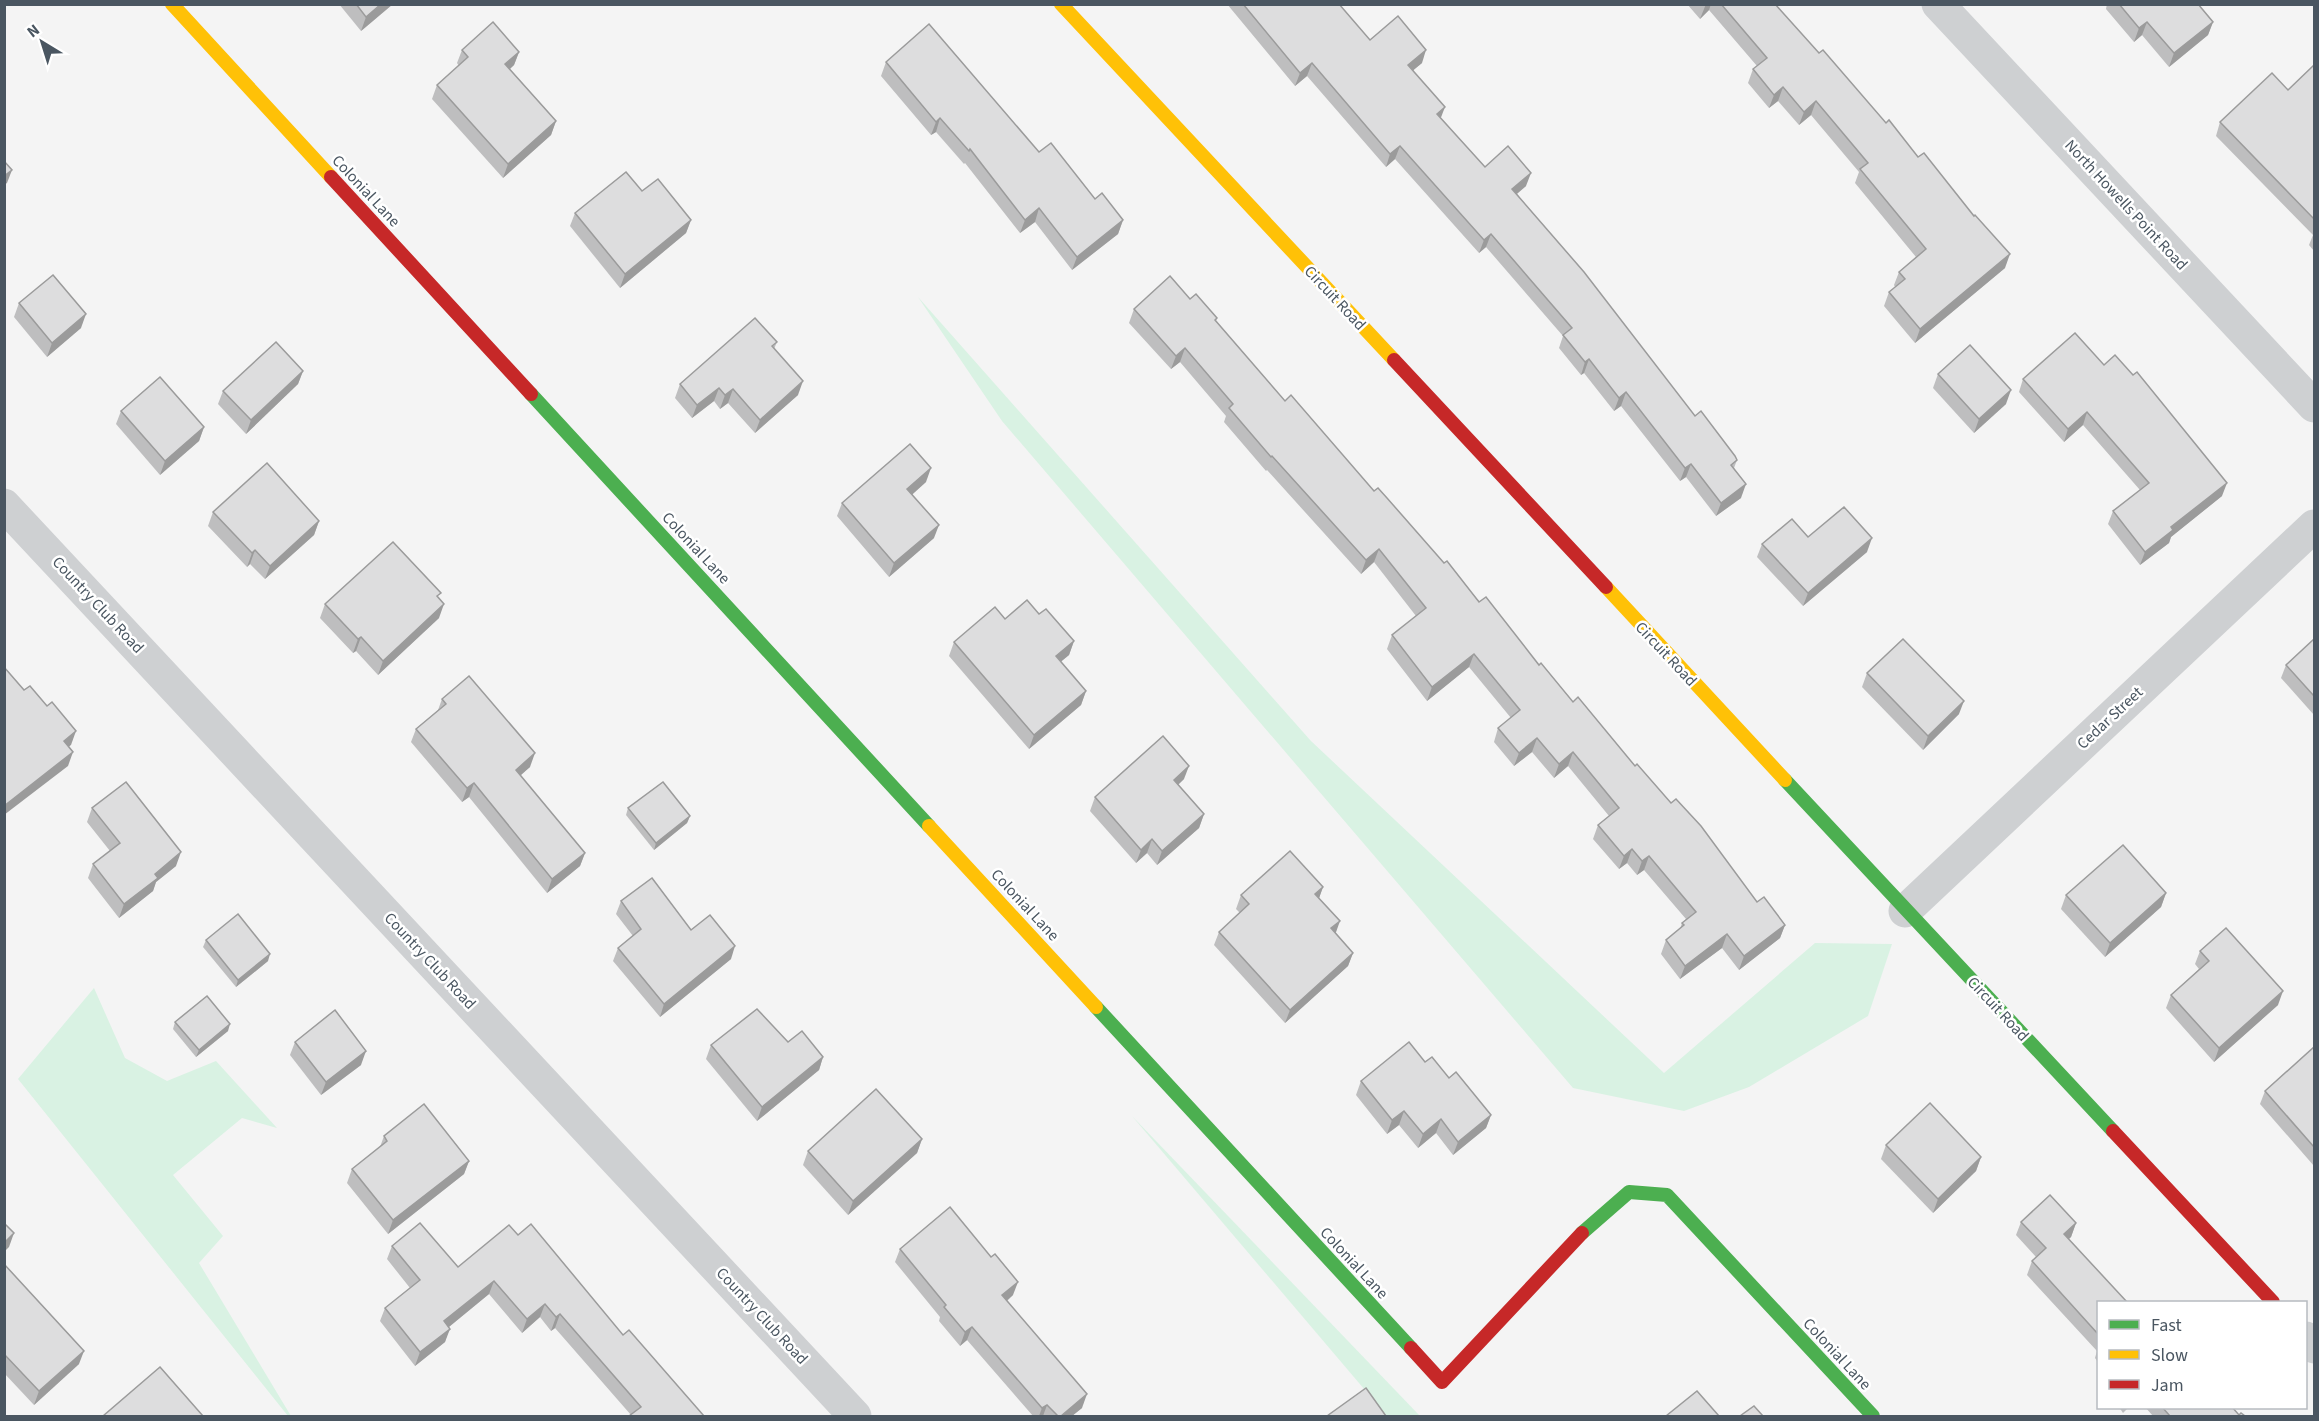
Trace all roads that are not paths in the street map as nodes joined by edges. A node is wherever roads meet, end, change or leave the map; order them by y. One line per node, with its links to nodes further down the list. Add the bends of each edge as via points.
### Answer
1 (172, 4): 10 (street, Colonial Lane, via 1442,1382 1594,1221 1629,1192 1668,1195)
2 (1061, 4): 7 (street, Circuit Road)
3 (1938, 4): 4 (street, North Howells Point Road)
4 (2314, 406)
5 (4, 505): 9 (street, Country Club Road)
6 (2314, 526): 7 (street, Cedar Street)
7 (1905, 911): 8 (street, Circuit Road)
8 (2272, 1301)
9 (855, 1416)
10 (1873, 1416)

